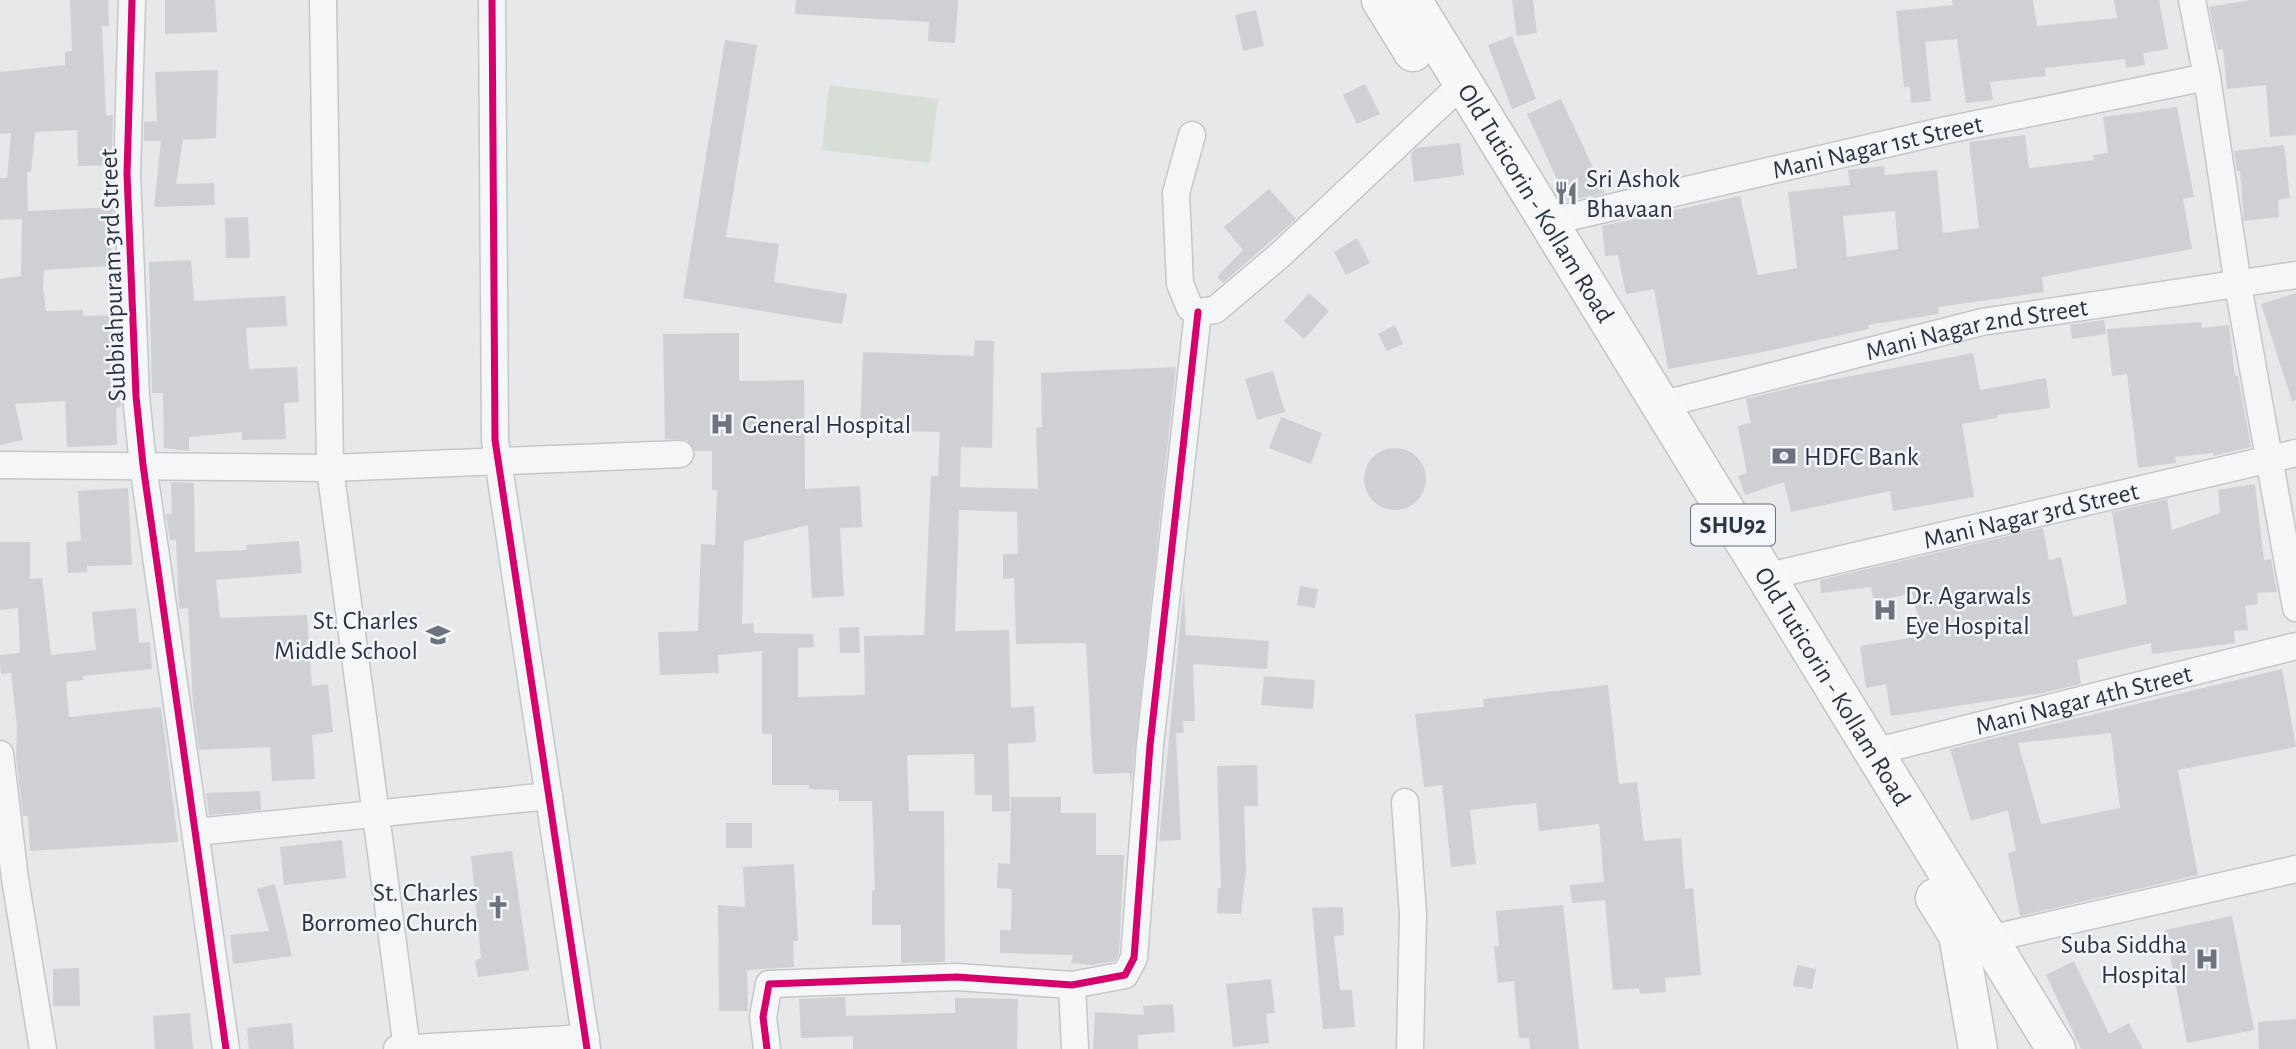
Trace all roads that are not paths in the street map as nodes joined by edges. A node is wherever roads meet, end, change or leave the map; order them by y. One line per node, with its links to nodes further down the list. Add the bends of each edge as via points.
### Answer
1 (132, 0): 19 (street, Subbiahpuram 3rd Street, via 127,174)
2 (323, 0): 20 (street)
3 (492, 0): 17 (street)
4 (1381, 0): 8 (main road)
5 (1412, 0): 8 (main road, Old Tuticorin - Kollam Road / SHU92)
6 (2192, 0): 7 (street)
7 (2207, 77): 10 (street, Mani Nagar 1st Street, via 1942,131); 12 (street)
8 (1453, 92): 10 (main road, Old Tuticorin - Kollam Road / SHU92); 13 (street, via 1255,277 1215,310); 32 (main road)
9 (1192, 135): 13 (street, via 1176,193 1177,238 1180,284 1190,308)
10 (1548, 222): 14 (main road, Old Tuticorin - Kollam Road / SHU92)
11 (2296, 275): 12 (street, Mani Nagar 2nd Street)
12 (2238, 285): 14 (street, Mani Nagar 2nd Street, via 1982,322); 16 (street)
13 (1198, 312): 33 (street, via 1150,745 1134,958 1125,975)
14 (1660, 405): 21 (main road, Old Tuticorin - Kollam Road / SHU92)
15 (680, 454): 17 (street)
16 (2283, 455): 21 (street, Mani Nagar 3rd Street); 22 (street)
17 (498, 462): 20 (street); 26 (street)
18 (0, 465): 19 (street)
19 (143, 465): 20 (street); 29 (street, Subbiahpuram 3rd Street)
20 (330, 468): 28 (street)
21 (1765, 577): 24 (main road, Old Tuticorin - Kollam Road / SHU92)
22 (2296, 608)
23 (2296, 646): 24 (street, Mani Nagar 4th Street)
24 (1873, 752): 32 (main road, Old Tuticorin - Kollam Road / SHU92)
25 (0, 754): 31 (street)
26 (549, 796): 28 (street); 34 (street)
27 (1405, 802): 40 (street, via 1413,914)
28 (375, 812): 29 (street); 37 (street)
29 (195, 832): 36 (street, Subbiahpuram 3rd Street)
30 (2296, 869): 32 (street)
31 (8, 880): 35 (street)
32 (1973, 937): 41 (main road); 42 (main road, Old Tuticorin - Kollam Road / SHU92)
33 (1072, 985): 38 (street, via 957,977 769,984 763,1017); 39 (street)
34 (587, 1043): 37 (street)
35 (43, 1049)
36 (226, 1049)
37 (403, 1049)
38 (767, 1049)
39 (1074, 1049)
40 (1410, 1049)
41 (1978, 1049)
42 (2056, 1049)

